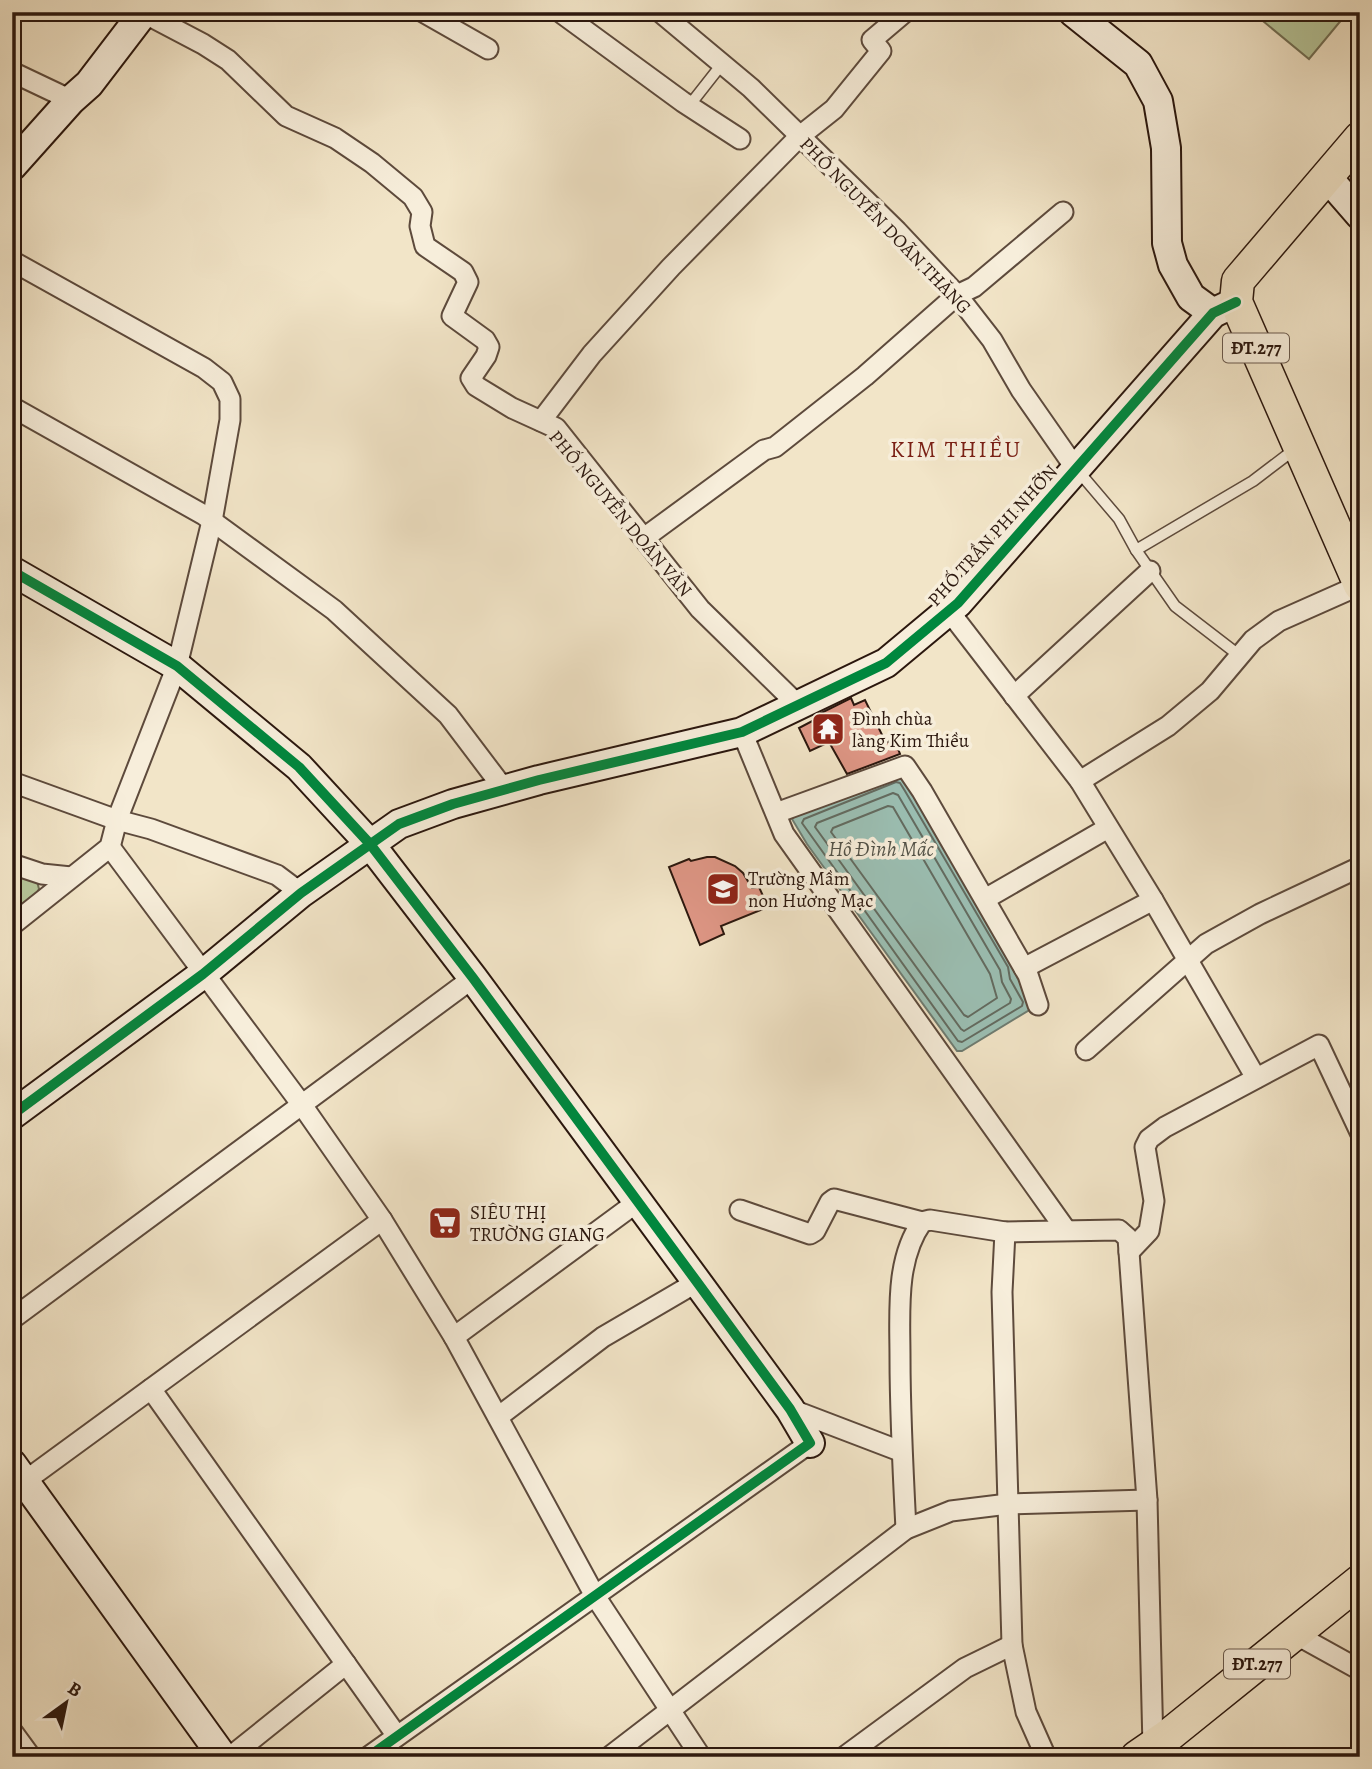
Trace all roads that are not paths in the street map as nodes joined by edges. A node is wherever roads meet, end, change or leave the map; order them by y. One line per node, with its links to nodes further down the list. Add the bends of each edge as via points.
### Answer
1 (423, 12): 7 (street)
2 (560, 12): 11 (street)
3 (660, 12): 8 (street, PHỐ NGUYỄN DOÃN THĂNG)
4 (905, 12): 12 (street, via 872,40 881,51 834,109)
5 (1073, 12): 21 (street, via 1138,64 1158,101 1166,148 1167,243 1173,265 1191,297)
6 (144, 13): 10 (street, via 89,84); 23 (street, PHỐ NGUYỄN DOÃN VĂN, via 220,55 286,116 335,138 413,197 422,212 425,246 463,272 468,282 452,316 489,347 471,378 476,386)
7 (488, 49)
8 (722, 64): 11 (lane); 12 (street, PHỐ NGUYỄN DOÃN THĂNG)
9 (12, 72): 10 (street)
10 (71, 100): 15 (street)
11 (689, 106): 14 (street)
12 (800, 136): 20 (street, PHỐ NGUYỄN DOÃN THĂNG); 23 (street, via 592,354)
13 (1360, 138): 16 (main road)
14 (740, 139)
15 (12, 166)
16 (1326, 177): 18 (street); 21 (main road, via 1238,281)
17 (1063, 212): 20 (street, via 974,287)
18 (1360, 215)
19 (12, 261): 26 (street, via 222,382 230,399 230,419)
20 (957, 295): 25 (street, PHỐ NGUYỄN DOÃN THĂNG); 27 (street, via 775,447 764,450)
21 (1224, 307): 24 (main road, ĐT.277); 25 (street, PHỐ TRẦN PHI NHỠN)
22 (12, 407): 26 (street)
23 (541, 421): 27 (street, PHỐ NGUYỄN DOÃN VĂN, via 556,428)
24 (1299, 446): 28 (lane, via 1253,481); 31 (main road, ĐT.277)
25 (1076, 469): 28 (lane, via 1119,519); 32 (street, PHỐ TRẦN PHI NHỠN)
26 (212, 521): 34 (street); 40 (street, via 334,610 448,715)
27 (643, 538): 36 (street, PHỐ NGUYỄN DOÃN VĂN, via 700,609)
28 (1136, 550): 30 (lane)
29 (12, 571): 34 (street)
30 (1150, 571): 33 (lane, via 1175,606); 35 (street)
31 (1360, 585): 33 (street, via 1279,621 1252,640)
32 (949, 611): 35 (street); 36 (street, PHỐ TRẦN PHI NHỠN, via 886,663)
33 (1240, 656): 38 (street, via 1210,691 1168,726)
34 (177, 666): 42 (street); 44 (street, via 299,767)
35 (1014, 696): 38 (street)
36 (799, 706): 37 (street, PHỐ TRẦN PHI NHỠN)
37 (742, 732): 40 (street, PHỐ TRẦN PHI NHỠN); 41 (street)
38 (1080, 781): 43 (street)
39 (12, 782): 42 (street)
40 (504, 789): 44 (street, PHỐ TRẦN PHI NHỠN, via 399,824)
41 (776, 813): 50 (street, via 905,766); 67 (street, via 784,834)
42 (117, 820): 45 (street); 49 (street, via 277,875)
43 (1108, 828): 50 (street); 51 (street)
44 (370, 844): 49 (street, PHỐ TRẦN PHI NHỠN); 56 (street)
45 (110, 847): 48 (street); 55 (street)
46 (12, 864): 48 (street)
47 (1360, 867): 53 (street, via 1260,914 1206,944)
48 (71, 877): 52 (street)
49 (301, 893): 55 (street, PHỐ TRẦN PHI NHỠN)
50 (985, 899): 54 (street)
51 (1153, 900): 53 (street); 54 (street)
52 (12, 925)
53 (1186, 962): 58 (street); 59 (street)
54 (1024, 968): 57 (street)
55 (203, 974): 60 (street); 61 (street, PHỐ TRẦN PHI NHỠN)
56 (473, 978): 60 (street); 63 (street)
57 (1038, 1005)
58 (1086, 1050)
59 (1256, 1079): 62 (street, via 1319,1045); 69 (street, via 1149,1139 1145,1147 1154,1201 1149,1231)
60 (302, 1105): 65 (street); 71 (street)
61 (12, 1115)
62 (1360, 1132)
63 (636, 1203): 70 (street); 72 (street)
64 (740, 1210): 66 (street, via 810,1234 834,1199)
65 (382, 1220): 72 (street); 73 (street)
66 (922, 1222): 68 (street); 77 (street, via 902,1279)
67 (1066, 1230): 68 (street); 69 (street, via 1119,1230 1128,1238)
68 (1005, 1231): 80 (street, via 1002,1292)
69 (1129, 1252): 79 (street)
70 (697, 1282): 74 (street); 75 (street, via 603,1337)
71 (12, 1319)
72 (454, 1337): 75 (street)
73 (151, 1389): 78 (street); 86 (street)
74 (790, 1409): 76 (street); 77 (street)
75 (498, 1417): 83 (street)
76 (810, 1443): 83 (street)
77 (900, 1451): 81 (street)
78 (19, 1473): 93 (street)
79 (1147, 1500): 80 (street); 91 (street)
80 (1008, 1504): 81 (street, via 951,1511); 85 (street)
81 (906, 1530): 88 (street)
82 (1360, 1581): 84 (main road, ĐT.277)
83 (594, 1596): 88 (street); 90 (street)
84 (1295, 1634): 87 (street); 91 (main road, ĐT.277)
85 (1012, 1645): 98 (street, via 965,1668); 99 (street, via 1026,1713)
86 (346, 1664): 90 (street); 94 (street)
87 (1360, 1670)
88 (670, 1710): 96 (street); 97 (street)
89 (12, 1731): 92 (street)
90 (397, 1736): 95 (street)
91 (1149, 1753)
92 (32, 1757)
93 (223, 1757)
94 (230, 1757)
95 (368, 1757)
96 (609, 1757)
97 (701, 1757)
98 (844, 1757)
99 (1046, 1757)

